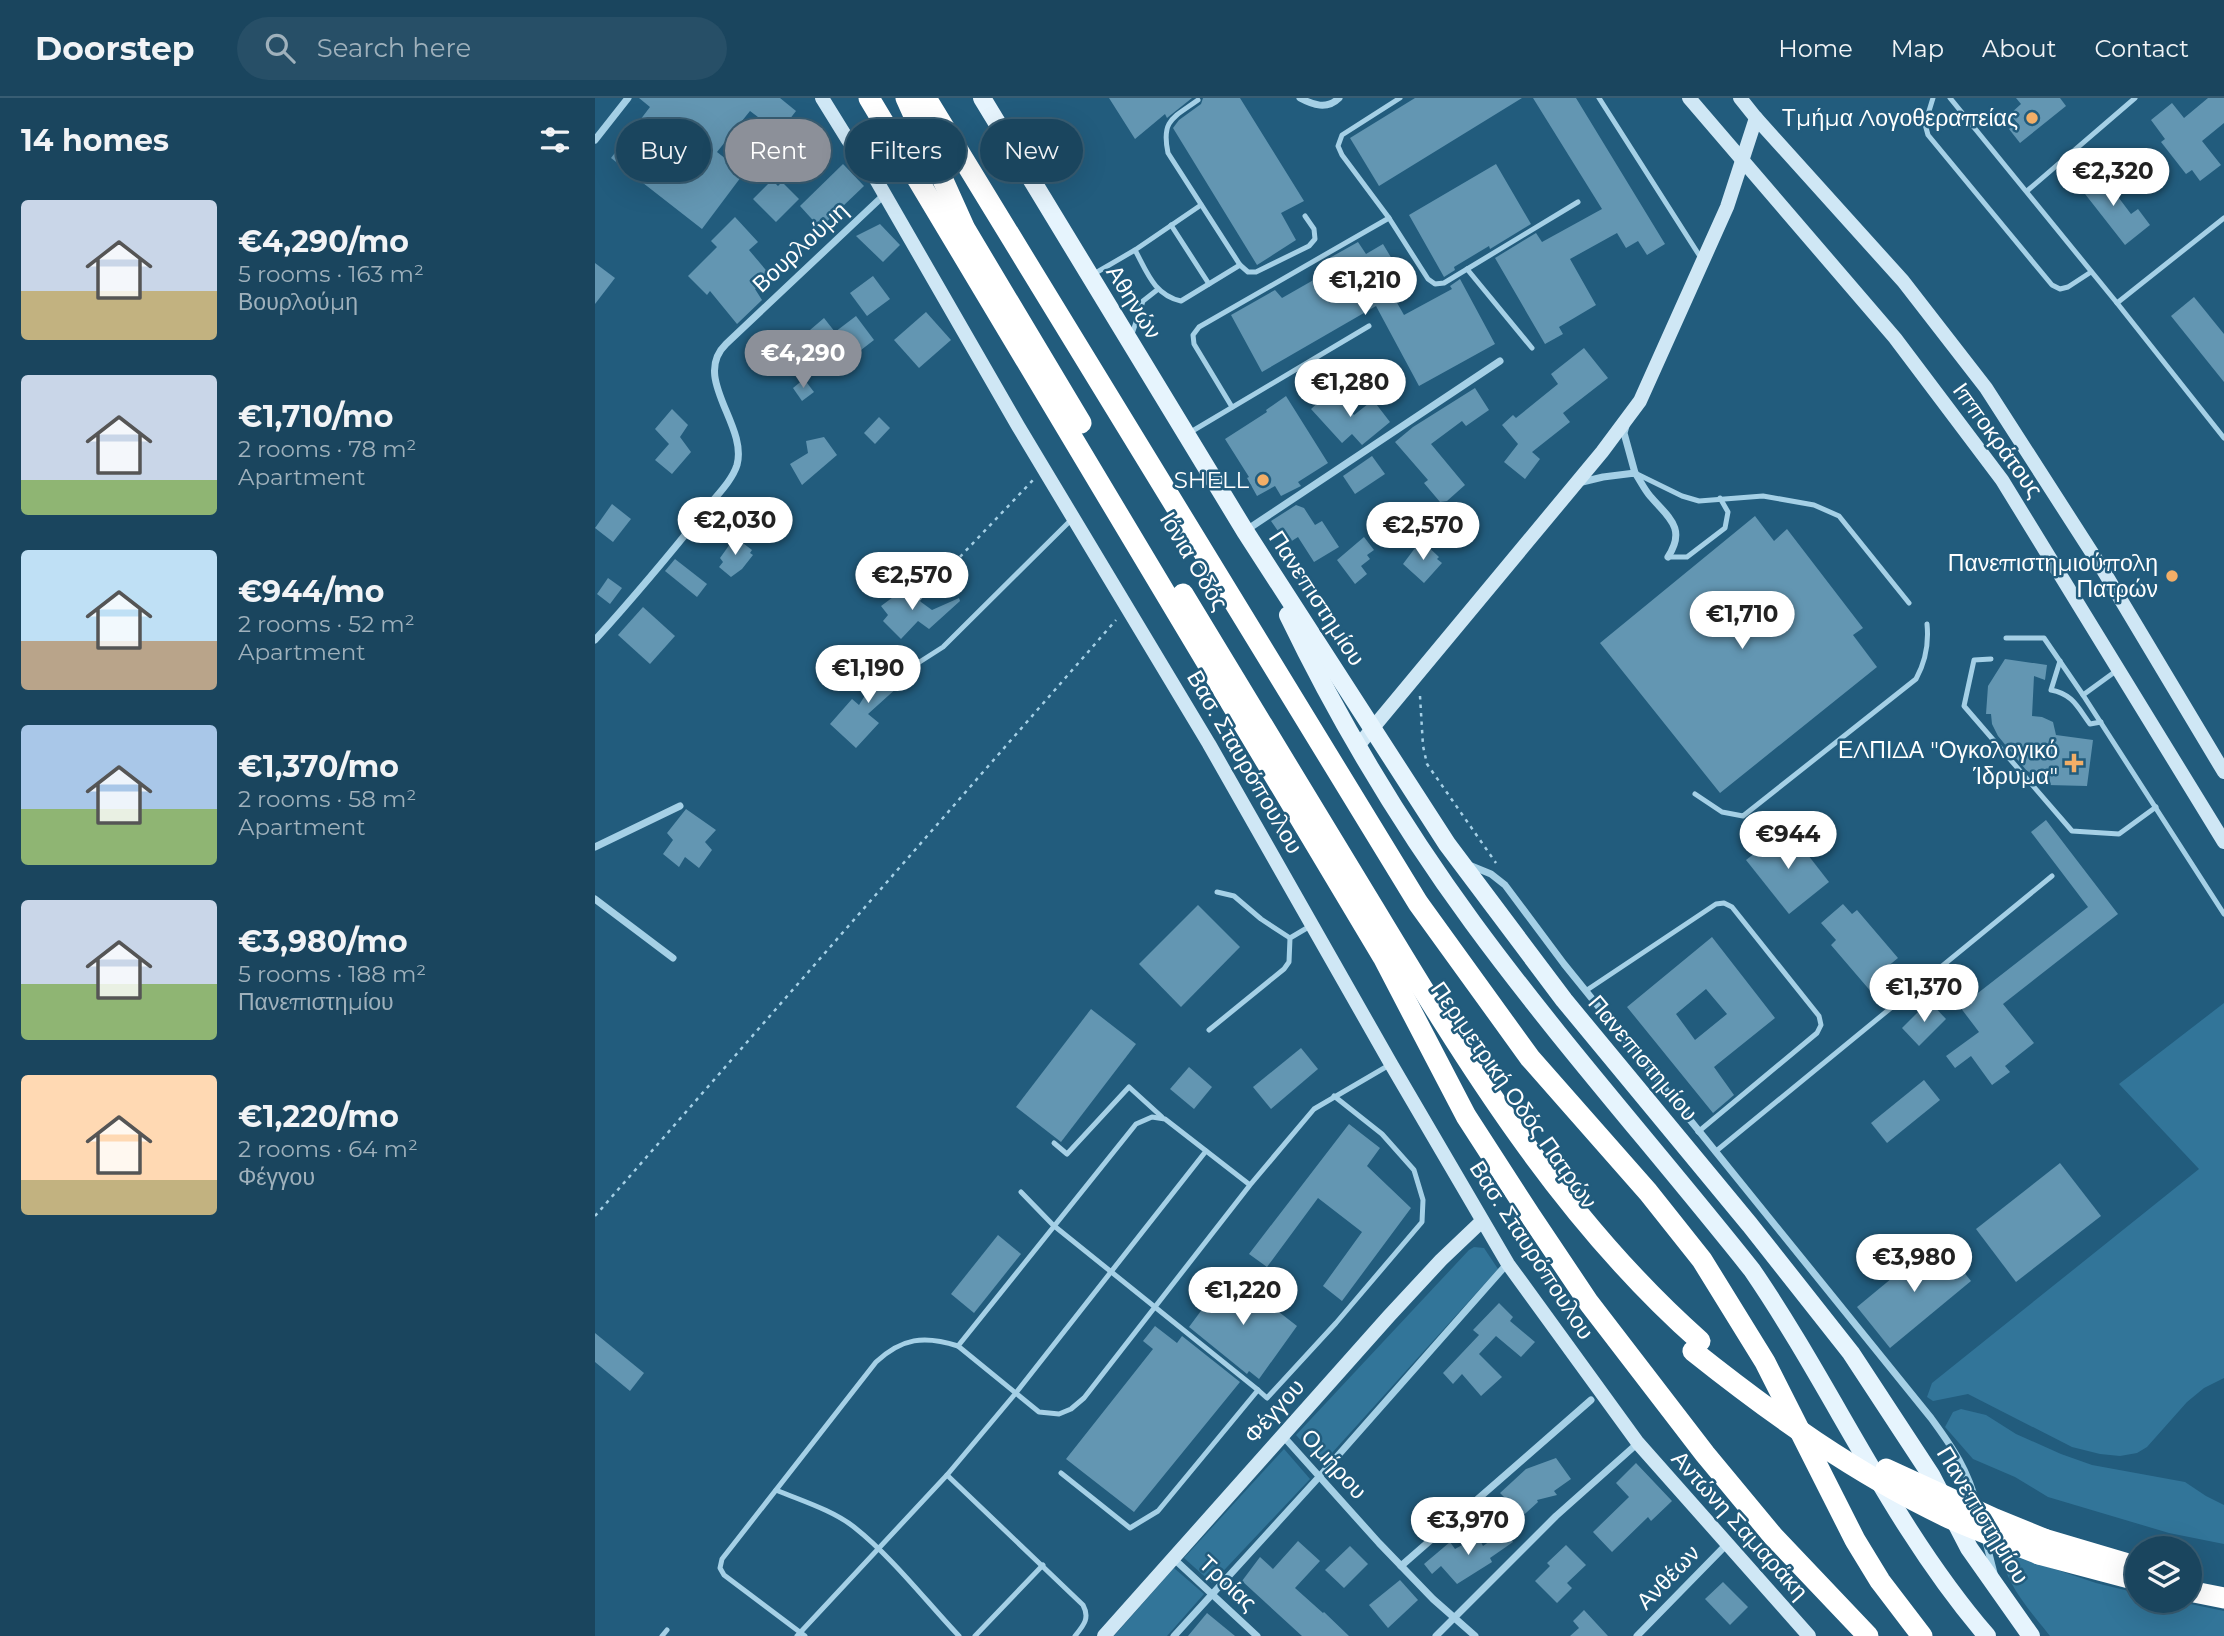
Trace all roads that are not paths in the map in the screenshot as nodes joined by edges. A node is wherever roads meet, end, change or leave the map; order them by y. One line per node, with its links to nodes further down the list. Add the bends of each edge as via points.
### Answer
1 (628, 98): 18 (street)
2 (822, 98): 21 (street, Βασ. Σταυρόπουλου)
3 (869, 98): 76 (highway, Ιόνια Οδός)
4 (906, 98): 80 (highway, Ιόνια Οδός, via 965,229 1427,1000)
5 (926, 98): 135 (highway, Ιόνια Οδός, via 1418,903 1530,1058 1702,1261 1765,1362 1855,1539)
6 (982, 98): 33 (main road, Αθηνών)
7 (1300, 98): 8 (street, via 1324,106)
8 (1339, 98)
9 (1400, 98): 25 (lane, via 1342,135 1338,146)
10 (1599, 98): 29 (lane)
11 (1689, 98): 19 (street, Ιπποκράτους)
12 (1740, 98): 17 (street, Ιπποκράτους)
13 (1933, 98): 32 (lane, via 1925,124 1928,135 2052,285 2068,287)
14 (1950, 98): 20 (lane)
15 (2135, 98): 20 (lane)
16 (1198, 100): 23 (lane, via 1171,120 1164,135 1168,153)
17 (1756, 118): 19 (street); 63 (street, Ιπποκράτους, via 1903,281 1986,388 2103,570)
18 (595, 140)
19 (1743, 161): 29 (street); 58 (street, Ιπποκράτους, via 1895,338 2002,480)
20 (2027, 191): 32 (lane)
21 (884, 195): 48 (street, Βασ. Σταυρόπουλου); 54 (street, Βουρλούμη, via 716,356 716,380 737,448 735,469 665,561)
22 (1578, 202): 31 (lane)
23 (1201, 205): 27 (lane); 30 (lane)
24 (1305, 216): 30 (lane, via 1314,229 1315,239 1309,246 1256,272)
25 (1389, 218): 31 (lane, via 1435,284); 41 (lane, via 1199,327 1194,344)
26 (2224, 218): 36 (lane)
27 (1171, 225): 28 (lane); 34 (lane)
28 (1135, 250): 33 (lane); 35 (lane)
29 (1703, 262): 42 (street, via 1657,366)
30 (1240, 265): 34 (lane)
31 (1467, 269): 39 (lane)
32 (2091, 272): 36 (lane)
33 (1090, 276): 38 (main road, Αθηνών)
34 (1209, 284): 35 (lane, via 1181,301)
35 (1157, 290): 38 (lane, via 1143,301)
36 (2117, 303): 44 (lane)
37 (1369, 326): 41 (lane)
38 (1130, 341): 43 (main road, Αθηνών)
39 (1532, 348)
40 (1500, 361): 49 (street)
41 (1232, 407): 43 (lane)
42 (1628, 418): 45 (street, via 1624,433); 46 (street)
43 (1187, 435): 49 (main road, Αθηνών)
44 (2224, 438)
45 (1635, 472): 46 (street); 47 (lane, via 1682,496 1699,501); 50 (street, via 1673,520 1676,536)
46 (1574, 484): 61 (street)
47 (1720, 498): 50 (lane, via 1728,512 1725,528 1687,557); 51 (lane, via 1763,496 1814,505 1839,516)
48 (1073, 518): 57 (lane, via 948,643); 74 (street, Βασ. Σταυρόπουλου)
49 (1245, 531): 61 (main road, Πανεπιστημίου); 62 (main road, Πανεπιστημίου)
50 (1668, 557)
51 (1909, 604)
52 (1927, 624): 64 (lane, via 1926,655 1916,679 1743,816 1722,812)
53 (2006, 638): 56 (lane, via 2044,638)
54 (595, 640)
55 (1991, 659): 66 (lane, via 1974,660 1964,706 2072,831 2119,834)
56 (2060, 662): 59 (lane); 60 (lane, via 2051,690 2070,696 2090,724)
57 (918, 663)
58 (2119, 670): 59 (lane); 67 (street, Ιπποκράτους)
59 (2083, 695): 60 (lane)
60 (2101, 722): 66 (lane)
61 (1373, 729): 62 (street); 69 (main road, Πανεπιστημίου)
62 (1357, 747): 136 (main road, Πανεπιστημίου, via 1508,970 1752,1270 1920,1549)
63 (2224, 772)
64 (1695, 794)
65 (680, 806): 68 (street)
66 (2156, 807): 73 (lane)
67 (2224, 842)
68 (595, 847)
69 (1460, 862): 78 (street, via 1498,878); 116 (main road, Πανεπιστημίου, via 1564,1000 1851,1353 1931,1475)
70 (2052, 876): 87 (lane)
71 (1217, 892): 75 (lane, via 1234,896)
72 (595, 899): 77 (street)
73 (2224, 914)
74 (1312, 925): 75 (lane); 81 (street, Βασ. Σταυρόπουλου)
75 (1290, 938): 79 (lane, via 1289,962 1284,969)
76 (1383, 957): 96 (highway, Περιμετρική Οδός Πατρών, via 1431,1019 1474,1090 1559,1209 1657,1320); 134 (highway, via 1466,1116 1589,1303 1773,1536)
77 (673, 958)
78 (1587, 990): 84 (street); 84 (lane, via 1724,903 1732,907 1819,1016 1817,1033)
79 (1209, 1030)
80 (1456, 1041): 96 (highway, Περιμετρική Οδός Πατρών, via 1566,1201)
81 (1391, 1064): 82 (lane); 90 (street, Βασ. Σταυρόπουλου)
82 (1333, 1096): 88 (lane, via 1314,1109); 97 (lane, via 1381,1135 1414,1170 1423,1200 1422,1222 1267,1398)
83 (1165, 1119): 85 (lane, via 1129,1087 1067,1154); 86 (lane); 91 (lane, via 1152,1116 1136,1124)
84 (1698, 1132): 87 (street)
85 (1054, 1143)
86 (1206, 1151): 88 (lane); 93 (lane)
87 (1715, 1152): 116 (street, via 1957,1454 1974,1494)
88 (1250, 1185): 94 (lane)
89 (1021, 1192): 91 (lane)
90 (1482, 1221): 92 (street, Βασ. Σταυρόπουλου); 100 (street, Φέγγου, via 1441,1260)
91 (1053, 1225): 93 (lane); 95 (lane)
92 (1508, 1264): 101 (street, Βασ. Σταυρόπουλου); 104 (street)
93 (1111, 1272): 94 (lane); 98 (lane)
94 (1155, 1308): 97 (lane); 98 (lane, via 1071,1409 1059,1414 1039,1412)
95 (958, 1346): 98 (lane); 105 (lane, via 918,1340 889,1351)
96 (1696, 1346): 107 (highway, Περιμετρική Οδός Πατρών, bridge, via 1786,1422 1863,1471 1949,1518)
97 (1258, 1390): 102 (lane, via 1158,1511 1130,1528)
98 (1015, 1394): 103 (lane)
99 (1591, 1400): 112 (street)
100 (1283, 1436): 104 (street, Ομήρου); 109 (street, Φέγγου)
101 (1637, 1443): 106 (street, Αντώνη Σαμαράκη); 120 (street, via 1556,1516)
102 (1061, 1473)
103 (947, 1475): 108 (lane); 111 (lane)
104 (1319, 1477): 112 (street, Ομήρου); 117 (street)
105 (776, 1490): 108 (lane, via 852,1526); 122 (lane, via 722,1559 720,1568)
106 (1726, 1545): 132 (street, Ανθέων); 133 (street, Αντώνη Σαμαράκη)
107 (2041, 1546): 110 (highway, Περιμετρική Οδός Πατρών); 113 (highway, Περιμετρική Οδός Πατρών)
108 (878, 1549): 122 (lane); 124 (lane)
109 (1173, 1558): 117 (street, Τροίας); 127 (street, Φέγγου)
110 (2125, 1564)
111 (1043, 1565): 125 (lane); 126 (lane, via 1086,1610 1086,1620)
112 (1401, 1566): 120 (street, Ομήρου)
113 (2125, 1576)
114 (2202, 1580): 115 (highway)
115 (2224, 1584)
116 (1996, 1588): 137 (main road, Πανεπιστημίου)
117 (1212, 1594): 128 (street); 129 (street, Τροίας)
118 (2202, 1594): 119 (highway)
119 (2224, 1598)
120 (1455, 1618): 130 (street); 131 (street, Ομήρου)
121 (667, 1630): 123 (lane)
122 (800, 1635)
123 (662, 1636)
124 (959, 1636)
125 (975, 1636)
126 (1075, 1636)
127 (1104, 1636)
128 (1174, 1636)
129 (1257, 1636)
130 (1436, 1636)
131 (1475, 1636)
132 (1637, 1636)
133 (1809, 1636)
134 (1868, 1636)
135 (1922, 1636)
136 (1987, 1636)
137 (2031, 1636)

